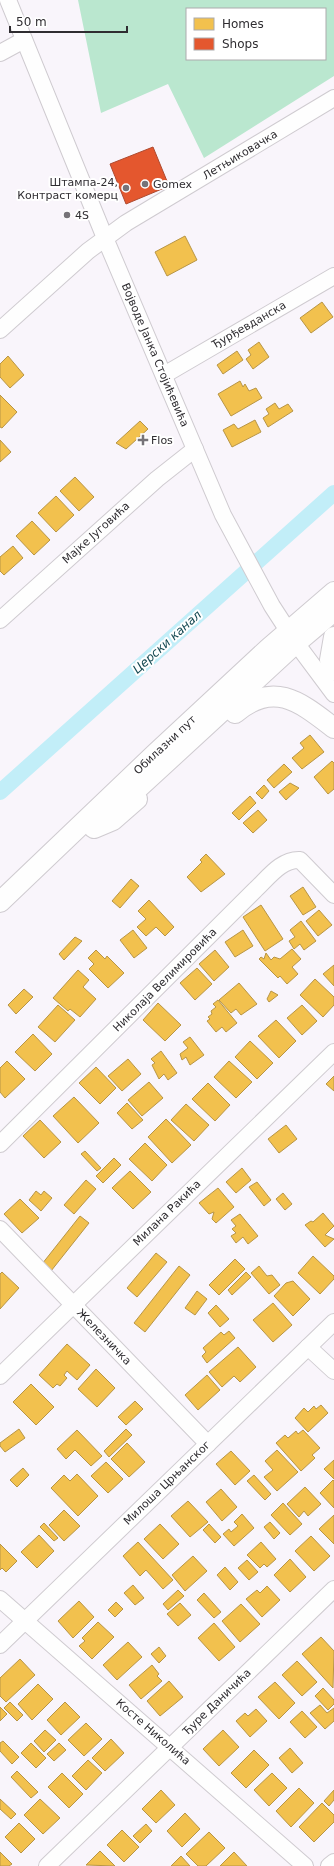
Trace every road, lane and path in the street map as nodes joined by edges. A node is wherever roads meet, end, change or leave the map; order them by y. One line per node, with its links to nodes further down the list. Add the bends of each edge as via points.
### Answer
1 (8, 0): 2 (street, Војводе Јанка Стојићевића)
2 (24, 40): 3 (street); 5 (street, Војводе Јанка Стојићевића)
3 (0, 53)
4 (334, 98): 5 (street, Летњиковачка)
5 (105, 238): 7 (street, Летњиковачка); 8 (street, Војводе Јанка Стојићевића)
6 (334, 276): 8 (street, Ђурђевданска)
7 (0, 330)
8 (164, 375): 9 (street, Војводе Јанка Стојићевића)
9 (195, 449): 12 (street, Мајке Југовића, via 157,479); 14 (street, Војводе Јанка Стојићевића, via 223,515 260,587)
10 (334, 592): 14 (main road, Обилазни пут)
11 (334, 611): 14 (main road, Обилазни пут)
12 (0, 620)
13 (334, 637): 15 (main road, via 330,660)
14 (292, 638): 16 (street, Војводе Јанка Стојићевића); 18 (main road, Обилазни пут); 20 (main road, Обилазни пут, via 149,759)
15 (334, 670)
16 (334, 694)
17 (334, 728): 18 (main road, via 288,698 268,697 250,701 113,820)
18 (94, 828): 21 (main road, Обилазни пут)
19 (334, 895): 23 (street, Николаја Велимировића, via 300,860 284,863)
20 (0, 902)
21 (0, 911)
22 (334, 1052): 25 (street, Милана Ракића)
23 (0, 1144)
24 (0, 1229): 25 (street, Железничка)
25 (73, 1305): 29 (street, Милана Ракића); 30 (street, Железничка)
26 (334, 1322): 27 (street, Милоша Црњанског)
27 (308, 1347): 28 (street); 30 (street, Милоша Црњанског)
28 (334, 1372)
29 (0, 1376)
30 (208, 1444): 33 (street, Милоша Црњанског)
31 (334, 1589): 35 (street, Ђуре Даничића)
32 (0, 1599): 33 (street, Косте Николића)
33 (25, 1621): 34 (street, Милоша Црњанског); 35 (street, Косте Николића)
34 (0, 1644)
35 (170, 1747): 37 (street, Ђуре Даничића); 38 (street, Косте Николића)
36 (334, 1862): 39 (street)
37 (47, 1866)
38 (305, 1866)
39 (329, 1866)

